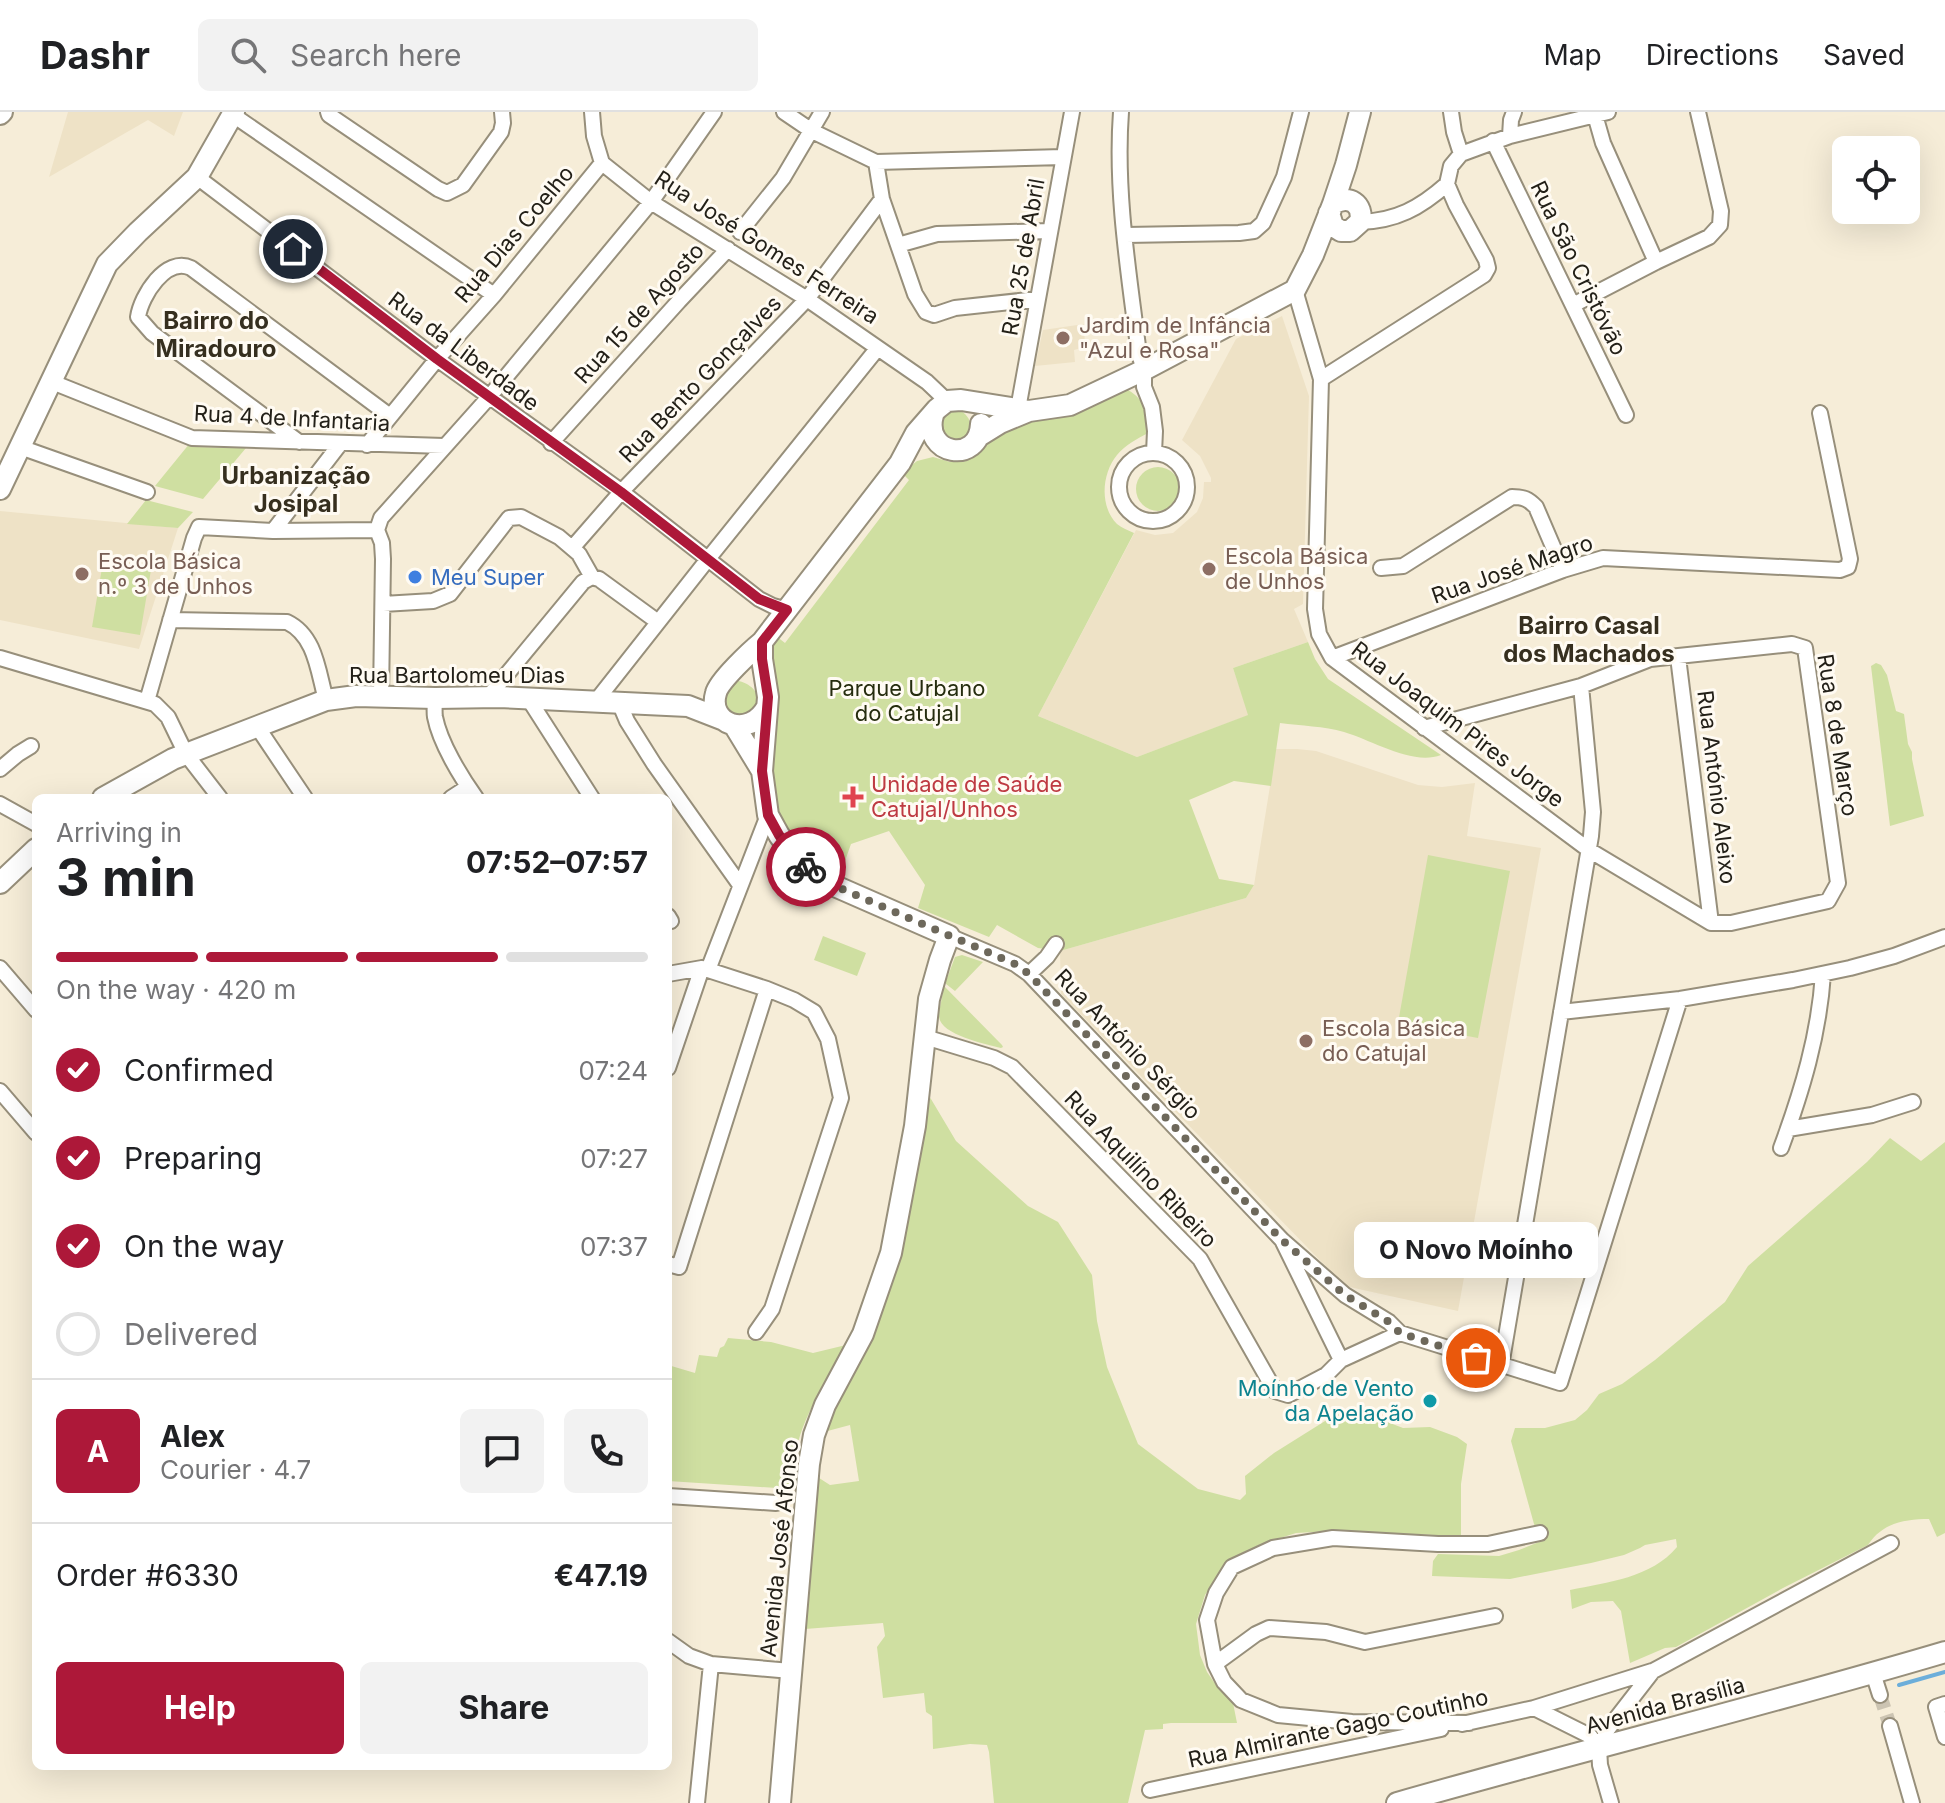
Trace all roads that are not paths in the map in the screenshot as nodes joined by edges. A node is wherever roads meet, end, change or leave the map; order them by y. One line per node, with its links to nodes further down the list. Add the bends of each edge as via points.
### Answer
1 (328, 112): 2 (street, via 447,193 463,185 501,132)
2 (502, 112)
3 (592, 112): 22 (street)
4 (714, 112): 26 (street)
5 (784, 112): 16 (street)
6 (822, 112): 16 (street)
7 (1072, 112): 20 (street, Rua 25 de Abril)
8 (1121, 112): 32 (street, via 1118,153)
9 (1301, 112): 32 (street, via 1284,177 1254,231)
10 (1360, 112): 27 (street)
11 (1451, 112): 19 (street)
12 (1514, 112): 17 (street)
13 (1698, 112): 36 (street, via 1720,225 1709,237)
14 (233, 113): 23 (street); 38 (street)
15 (1603, 113): 17 (street); 36 (street, via 1603,143)
16 (812, 131): 21 (street); 31 (street)
17 (1510, 136): 18 (street)
18 (1493, 141): 19 (street); 41 (street, Rua São Cristóvão)
19 (1461, 154): 24 (street)
20 (1063, 157): 21 (street); 29 (street, Rua 25 de Abril)
21 (876, 162): 25 (street)
22 (602, 163): 26 (street, Rua José Gomes Ferreira); 38 (street, Rua Dias Coelho)
23 (197, 177): 43 (street, Rua da Liberdade); 46 (street, via 107,264)
24 (1447, 184): 28 (street, via 1411,211); 45 (street, via 1486,260 1484,275)
25 (882, 199): 33 (street); 39 (street, Rua Bento Gonçalves)
26 (651, 202): 34 (street, Rua José Gomes Ferreira); 47 (street)
27 (1338, 206): 28 (street, via 1356,203); 30 (street, via 1330,222); 35 (street)
28 (1360, 222): 30 (street)
29 (1050, 231): 33 (street, via 937,234); 40 (street, Rua 25 de Abril)
30 (1341, 231): 35 (street)
31 (740, 232)
32 (1126, 235): 44 (street)
33 (898, 245): 40 (street, via 926,312)
34 (728, 249): 39 (street, Rua José Gomes Ferreira); 55 (street, Rua 15 de Agosto)
35 (1313, 255): 37 (street)
36 (1656, 262): 41 (street)
37 (1295, 290): 44 (street); 45 (street, Rua Joaquim Pires Jorge)
38 (494, 295): 43 (street, Rua Dias Coelho)
39 (807, 299): 42 (street, Rua José Gomes Ferreira); 65 (street, Rua Bento Gonçalves)
40 (1038, 299): 49 (street, Rua 25 de Abril)
41 (1573, 305): 51 (street, Rua São Cristóvão)
42 (877, 349): 48 (street, Rua José Gomes Ferreira, via 927,382); 69 (street)
43 (437, 359): 47 (street, Rua da Liberdade); 52 (street, Rua Dias Coelho)
44 (1144, 370): 49 (street, via 1070,405); 61 (street)
45 (1321, 379): 80 (street, Rua Joaquim Pires Jorge, via 1315,609 1319,634)
46 (52, 382): 54 (street, Rua 4 de Infantaria, via 192,438); 59 (street)
47 (490, 396): 55 (street, Rua da Liberdade); 58 (street)
48 (949, 406): 49 (street); 53 (street, via 973,406 981,420); 60 (street, via 931,430); 62 (street, via 916,433)
49 (1024, 410): 53 (street)
50 (1820, 413): 71 (street, Rua José Magro, via 1848,567 1603,558)
51 (1626, 415)
52 (390, 416): 54 (street, via 191,268 175,265 161,274 141,302 138,317 152,333); 57 (street, Rua Dias Coelho)
53 (979, 436): 60 (street, via 961,450)
54 (299, 442): 56 (street, Rua 4 de Infantaria)
55 (551, 443): 65 (street, Rua da Liberdade)
56 (340, 444): 57 (street, Rua 4 de Infantaria); 67 (street)
57 (367, 445): 58 (street, Rua 4 de Infantaria)
58 (444, 446): 66 (street, via 381,518)
59 (20, 447): 63 (street); 64 (street)
60 (946, 448): 62 (street)
61 (1154, 453): 61 (street, via 1133,459 1119,488 1135,516 1157,521 1177,511 1187,491 1175,461)
62 (900, 463): 74 (street)
63 (0, 489)
64 (147, 492)
65 (621, 492): 68 (street, Rua Bento Gonçalves); 69 (street, Rua da Liberdade)
66 (377, 530): 67 (street); 73 (street)
67 (273, 531): 75 (street, via 199,527)
68 (573, 547): 72 (street); 73 (street, via 539,525 509,518 450,594 433,601)
69 (708, 559): 74 (street, Rua da Liberdade, via 759,599); 76 (street)
70 (1381, 568): 71 (street, via 1403,566 1512,497 1522,497 1536,507)
71 (1563, 570): 80 (street, Rua José Magro)
72 (592, 577): 76 (street); 84 (street)
73 (383, 604): 83 (street)
74 (787, 610): 77 (street)
75 (170, 620): 88 (street, via 296,626 309,642); 89 (street)
76 (658, 622): 90 (street)
77 (762, 642): 81 (street); 85 (street, Rua António Sérgio)
78 (1678, 657): 82 (street, Rua 8 de Março, via 1650,659); 112 (street, Rua António Aleixo); 112 (street, Rua 8 de Março, via 1792,644 1805,648 1838,883 1828,901)
79 (0, 658): 89 (street)
80 (1332, 658): 95 (street, Rua Joaquim Pires Jorge)
81 (722, 684): 85 (street, via 739,673 749,674 758,679); 92 (street, Rua Bartolomeu Dias); 93 (street, via 715,702)
82 (1581, 686): 95 (street, Rua 8 de Março); 108 (street, via 1593,812)
83 (381, 697): 86 (street, Rua Bartolomeu Dias); 88 (street, Rua Bartolomeu Dias)
84 (488, 697): 86 (street, Rua Bartolomeu Dias); 87 (street, Rua Bartolomeu Dias)
85 (766, 697): 93 (street, via 762,716 754,723); 99 (street, Rua António Sérgio)
86 (435, 698): 101 (street, via 443,740)
87 (528, 698): 90 (street, Rua Bartolomeu Dias); 104 (street)
88 (326, 700): 94 (street, Rua Bartolomeu Dias)
89 (147, 701): 97 (street, via 168,717)
90 (596, 701): 91 (street, Rua Bartolomeu Dias)
91 (619, 702): 92 (street, Rua Bartolomeu Dias); 111 (street, via 654,764)
92 (688, 706): 93 (street, Rua Bartolomeu Dias)
93 (729, 722): 99 (street, Rua António Sérgio)
94 (258, 728): 97 (street, Rua Bartolomeu Dias); 103 (street)
95 (1424, 728): 108 (street, Rua Joaquim Pires Jorge)
96 (31, 746): 98 (street)
97 (186, 754): 100 (street, Rua Bartolomeu Dias); 102 (street)
98 (0, 769)
99 (762, 771): 106 (street, Rua António Sérgio)
100 (126, 793)
101 (472, 793)
102 (217, 794)
103 (302, 794)
104 (589, 794)
105 (0, 804): 107 (street)
106 (768, 815): 111 (street); 113 (street, Rua António Sérgio, via 791,852 828,883)
107 (32, 822)
108 (1589, 850): 112 (street, Rua Joaquim Pires Jorge); 124 (street)
109 (32, 853): 110 (street)
110 (0, 883)
111 (740, 885): 117 (street)
112 (1711, 923)
113 (949, 936): 119 (street, Rua António Sérgio); 126 (street, Avenida José Afonso, via 929,999)
114 (1945, 937): 120 (street)
115 (1056, 944): 119 (street)
116 (0, 968): 123 (street)
117 (705, 969): 118 (street); 121 (street); 125 (street)
118 (672, 973)
119 (1029, 974): 132 (street, Rua António Sérgio)
120 (1823, 974): 122 (street); 130 (street, via 1814,1044)
121 (767, 989): 133 (street); 134 (street, via 814,1012 828,1039 841,1098 772,1309)
122 (1680, 999): 124 (street); 137 (street, via 1560,1383)
123 (32, 1005)
124 (1561, 1012): 137 (street)
125 (674, 1033)
126 (925, 1037): 136 (street, Rua Aquilíno Ribeiro, via 994,1058 1023,1078 1200,1259 1275,1391 1288,1395 1326,1375); 147 (street, Avenida José Afonso, via 891,1253 863,1334 814,1435)
127 (0, 1091): 129 (street)
128 (1913, 1102): 130 (street, via 1872,1115)
129 (32, 1128)
130 (1788, 1129): 131 (street)
131 (1781, 1148)
132 (1282, 1240): 135 (street, via 1345,1295); 136 (street, Rua António Sérgio)
133 (674, 1265)
134 (756, 1332)
135 (1400, 1333): 136 (street, Rua Aquilíno Ribeiro); 137 (street)
136 (1341, 1360)
137 (1501, 1366)
138 (672, 1496): 139 (street)
139 (776, 1503)
140 (1540, 1533): 146 (street, via 1488,1544 1333,1538 1273,1548 1232,1567 1216,1593 1207,1620)
141 (1891, 1543): 148 (street)
142 (1495, 1616): 146 (street, via 1365,1642 1326,1632 1269,1628)
143 (672, 1644): 145 (street)
144 (1945, 1652): 149 (street, Avenida Brasília)
145 (711, 1664): 147 (street); 158 (street)
146 (1215, 1664): 153 (street, via 1241,1700 1278,1715)
147 (791, 1671): 159 (street, Avenida José Afonso)
148 (1653, 1671): 152 (street, Rua Almirante Gago Coutinho); 156 (street)
149 (1873, 1673): 150 (street); 156 (street, Avenida Brasília)
150 (1880, 1695)
151 (1945, 1704): 155 (street, via 1936,1707)
152 (1534, 1708): 153 (street, Rua Almirante Gago Coutinho); 156 (street, via 1590,1736)
153 (1469, 1723): 157 (street, Rua Almirante Gago Coutinho)
154 (1890, 1726): 162 (street)
155 (1945, 1737)
156 (1599, 1748): 160 (street, Avenida Brasília); 161 (street)
157 (1150, 1790)
158 (697, 1803)
159 (780, 1803)
160 (1397, 1803)
161 (1611, 1803)
162 (1912, 1803)

